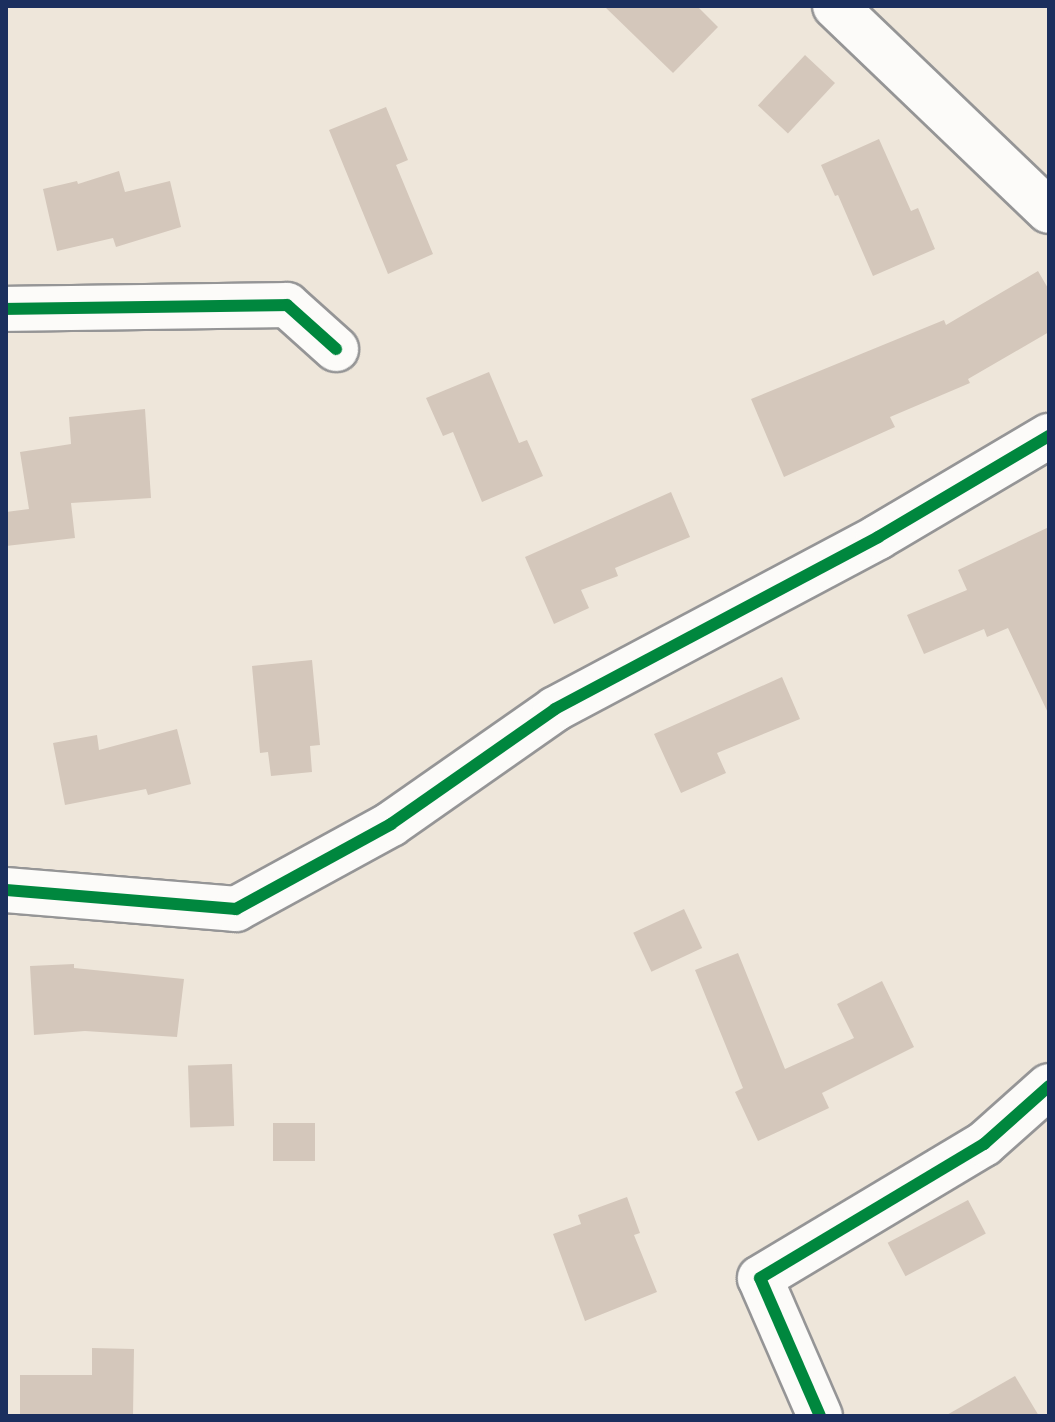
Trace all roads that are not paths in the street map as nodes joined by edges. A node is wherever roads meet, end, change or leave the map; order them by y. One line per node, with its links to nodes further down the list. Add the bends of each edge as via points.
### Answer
1 (835, 6): 2 (street)
2 (1049, 211)
3 (6, 309): 4 (street, via 287,305)
4 (336, 349)
5 (1049, 436): 6 (street, via 878,537 555,709 391,824 236,909)
6 (6, 890)
7 (1049, 1086): 8 (street, via 984,1144 760,1278)
8 (820, 1416)

